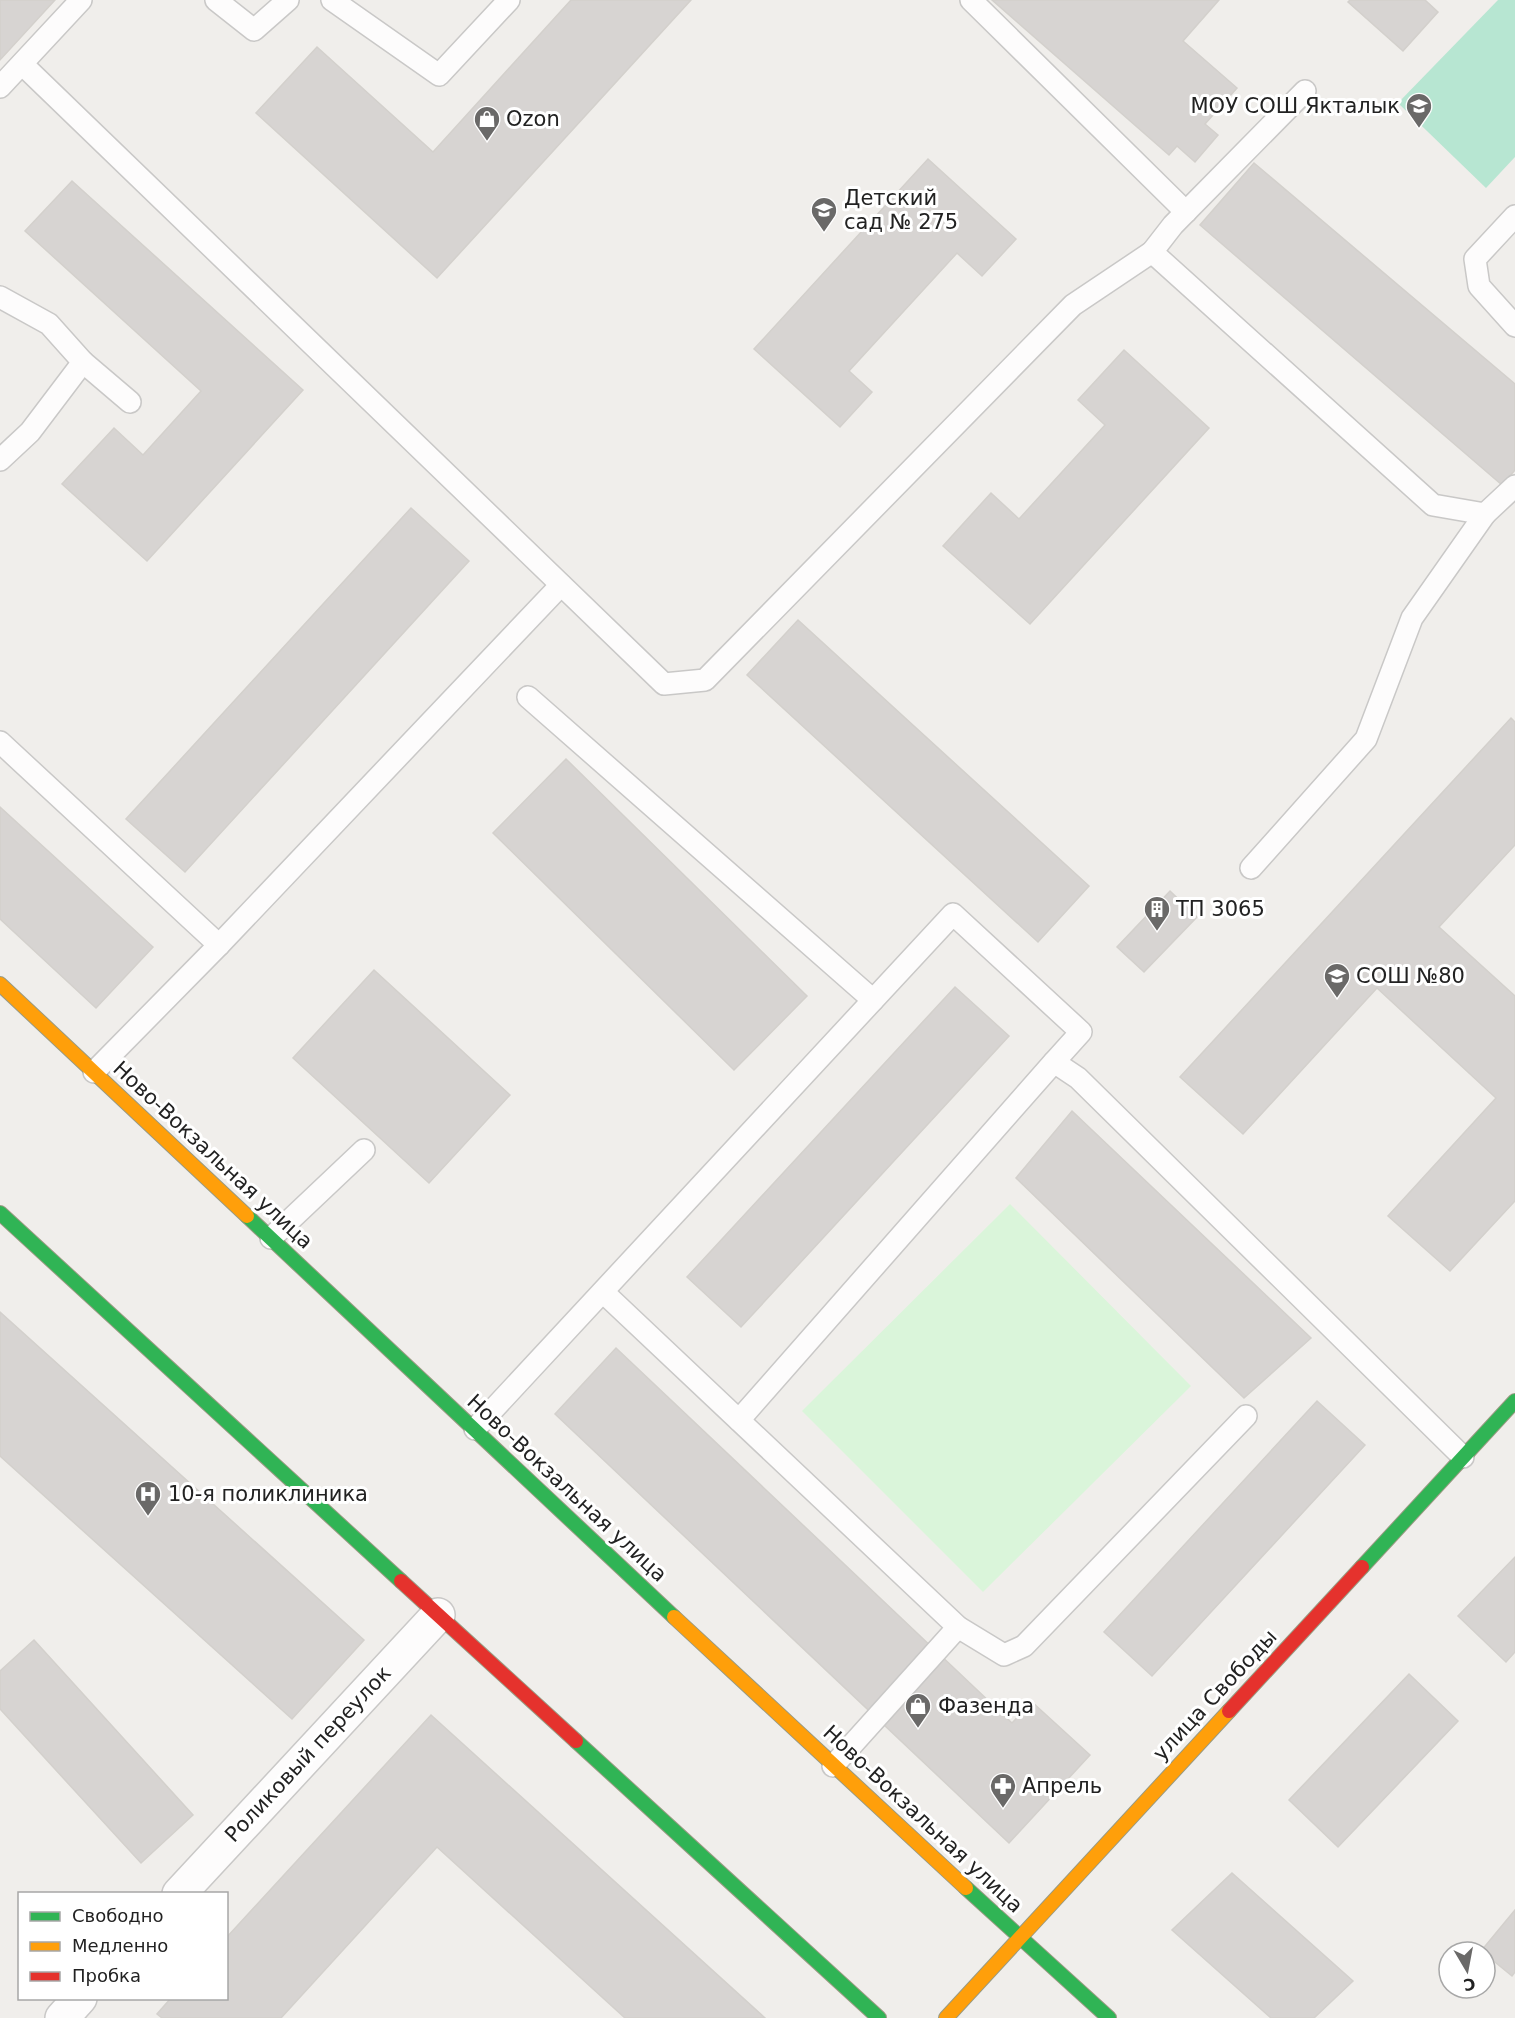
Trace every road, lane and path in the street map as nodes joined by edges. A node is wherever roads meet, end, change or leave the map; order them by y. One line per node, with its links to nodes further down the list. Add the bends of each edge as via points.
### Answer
1 (81, 0): 7 (lane)
2 (216, 0): 3 (lane, via 254,30)
3 (288, 0)
4 (332, 0): 5 (lane, via 439,75)
5 (509, 0)
6 (971, 0): 10 (lane)
7 (22, 64): 8 (lane); 20 (lane)
8 (0, 87)
9 (1305, 91): 10 (lane)
10 (1186, 212): 12 (lane)
11 (1515, 216): 14 (lane, via 1475,260 1479,286)
12 (1152, 252): 19 (lane, via 1433,505); 20 (lane, via 1074,305 705,680 664,684)
13 (0, 297): 15 (lane, via 49,324)
14 (1515, 326)
15 (83, 362): 16 (lane); 17 (lane, via 30,432)
16 (130, 402)
17 (0, 460)
18 (1515, 486): 19 (lane)
19 (1485, 514): 23 (lane, via 1412,618 1366,739)
20 (561, 585): 24 (lane)
21 (528, 697): 26 (lane)
22 (0, 742): 24 (lane)
23 (1251, 868)
24 (219, 945): 28 (lane)
25 (0, 984): 28 (main road, Ново-Вокзальная улица)
26 (873, 1000): 27 (lane, via 953,914 1081,1032); 32 (lane)
27 (1053, 1062): 35 (lane); 37 (lane, via 1078,1078)
28 (94, 1072): 31 (main road, Ново-Вокзальная улица)
29 (364, 1150): 31 (lane)
30 (0, 1213): 38 (main road)
31 (272, 1238): 36 (main road, Ново-Вокзальная улица)
32 (603, 1292): 35 (lane); 36 (lane)
33 (1515, 1401): 37 (main road, улица Свободы)
34 (1246, 1416): 39 (lane, via 1024,1646 1004,1655)
35 (739, 1420): 39 (lane)
36 (475, 1429): 40 (main road, Ново-Вокзальная улица)
37 (1463, 1457): 42 (main road, улица Свободы)
38 (438, 1615): 41 (street, Роликовый переулок); 45 (main road)
39 (958, 1627): 40 (lane)
40 (833, 1766): 42 (main road, Ново-Вокзальная улица)
41 (179, 1892)
42 (1020, 1937): 46 (main road, улица Свободы); 47 (main road, Ново-Вокзальная улица)
43 (78, 2000): 44 (street)
44 (62, 2018)
45 (879, 2018)
46 (946, 2018)
47 (1109, 2018)

